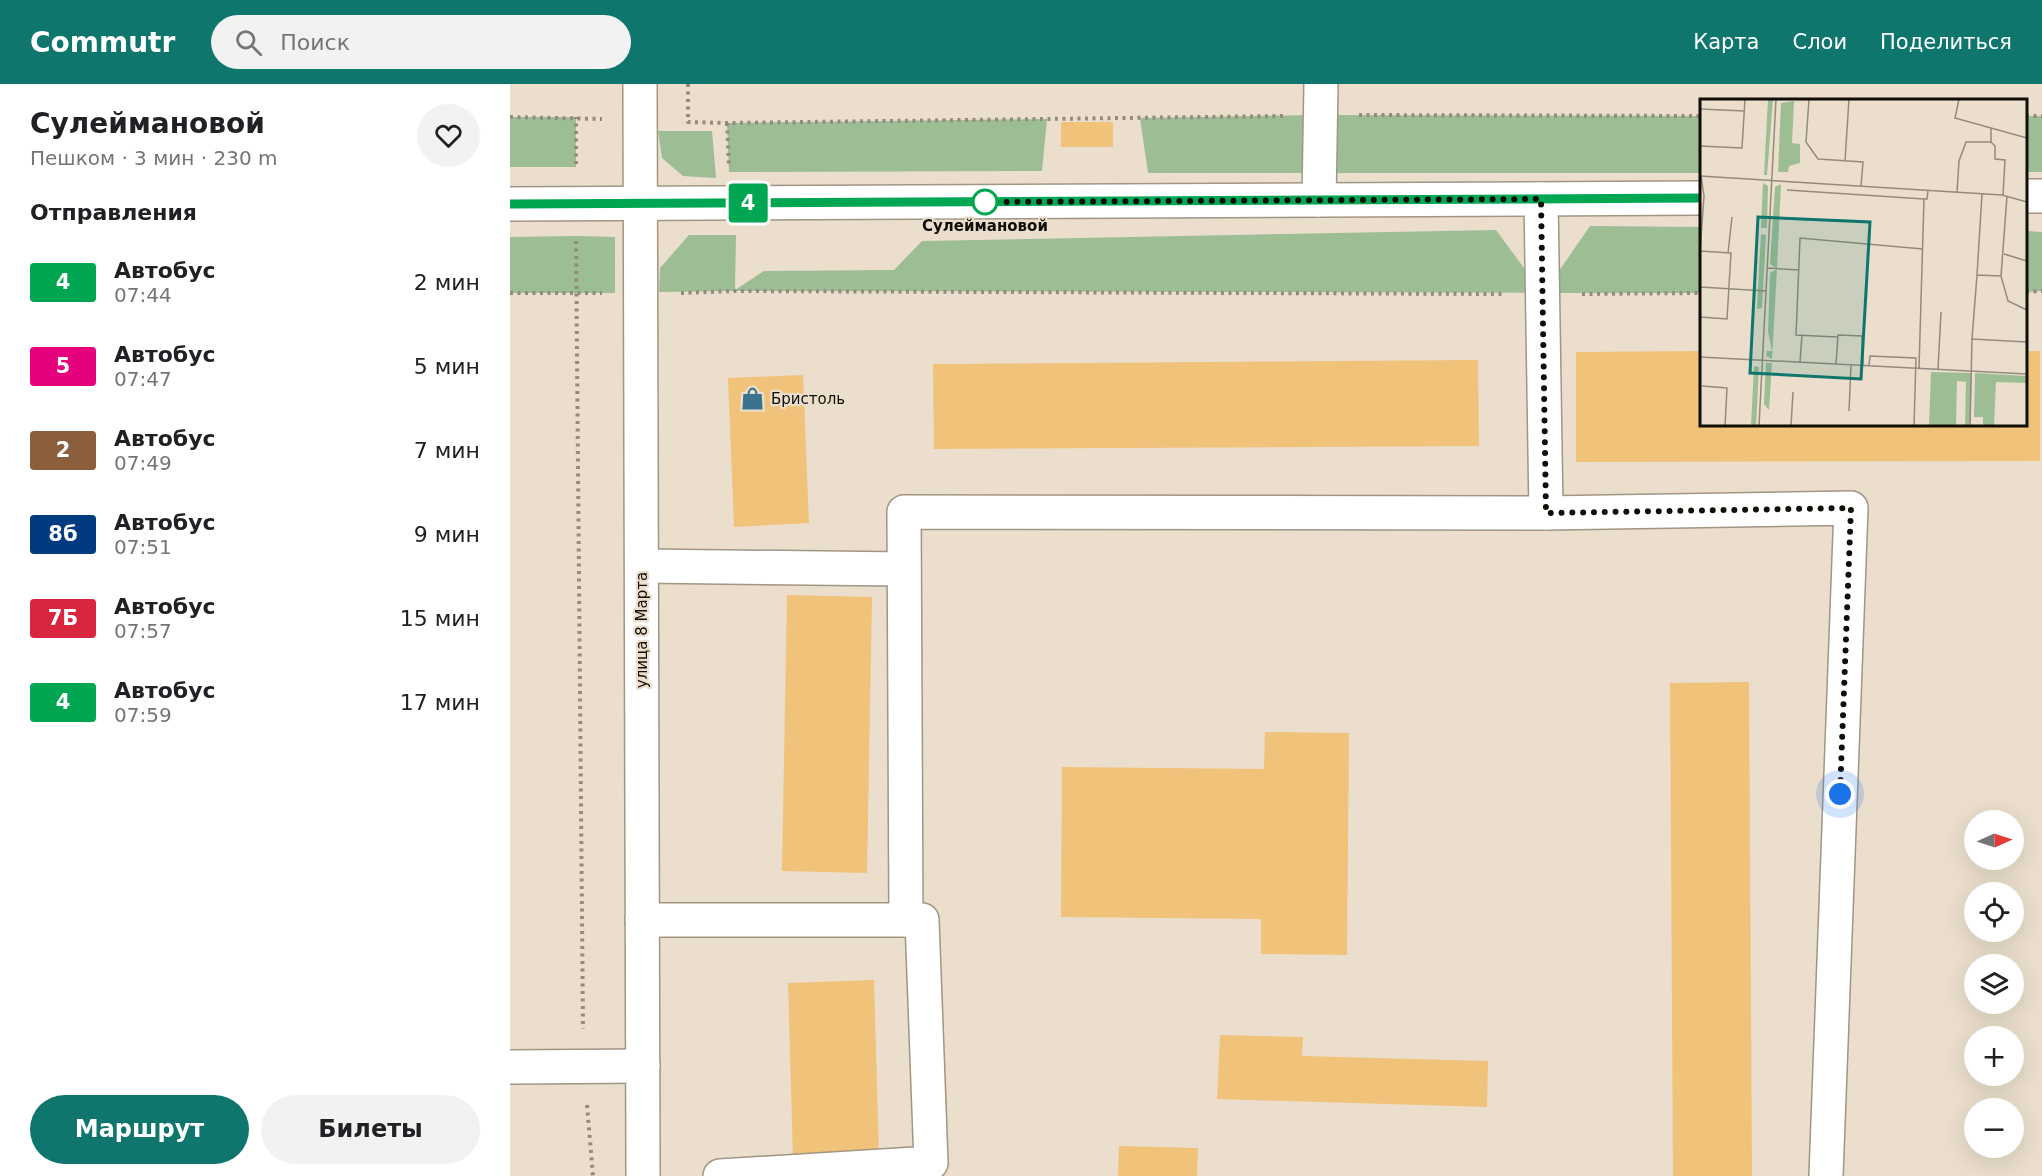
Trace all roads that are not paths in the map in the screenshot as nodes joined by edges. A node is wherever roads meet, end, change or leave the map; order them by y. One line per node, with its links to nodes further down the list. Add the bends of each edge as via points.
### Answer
1 (640, 84): 7 (street, улица 8 Марта)
2 (1321, 100): 5 (street)
3 (1700, 198): 4 (street)
4 (1541, 199): 5 (street); 8 (street)
5 (1319, 200): 7 (street)
6 (510, 204): 7 (street)
7 (640, 204): 9 (street, улица 8 Марта)
8 (1546, 513): 10 (street, via 904,512); 17 (street, via 1851,508)
9 (642, 566): 10 (street); 11 (street, улица 8 Марта)
10 (904, 569): 12 (street)
11 (642, 920): 12 (street); 13 (street, улица 8 Марта)
12 (906, 920): 16 (street, via 922,920 931,1163)
13 (643, 1066): 14 (street); 15 (street, улица 8 Марта)
14 (510, 1067)
15 (643, 1176)
16 (720, 1176)
17 (1826, 1176)

